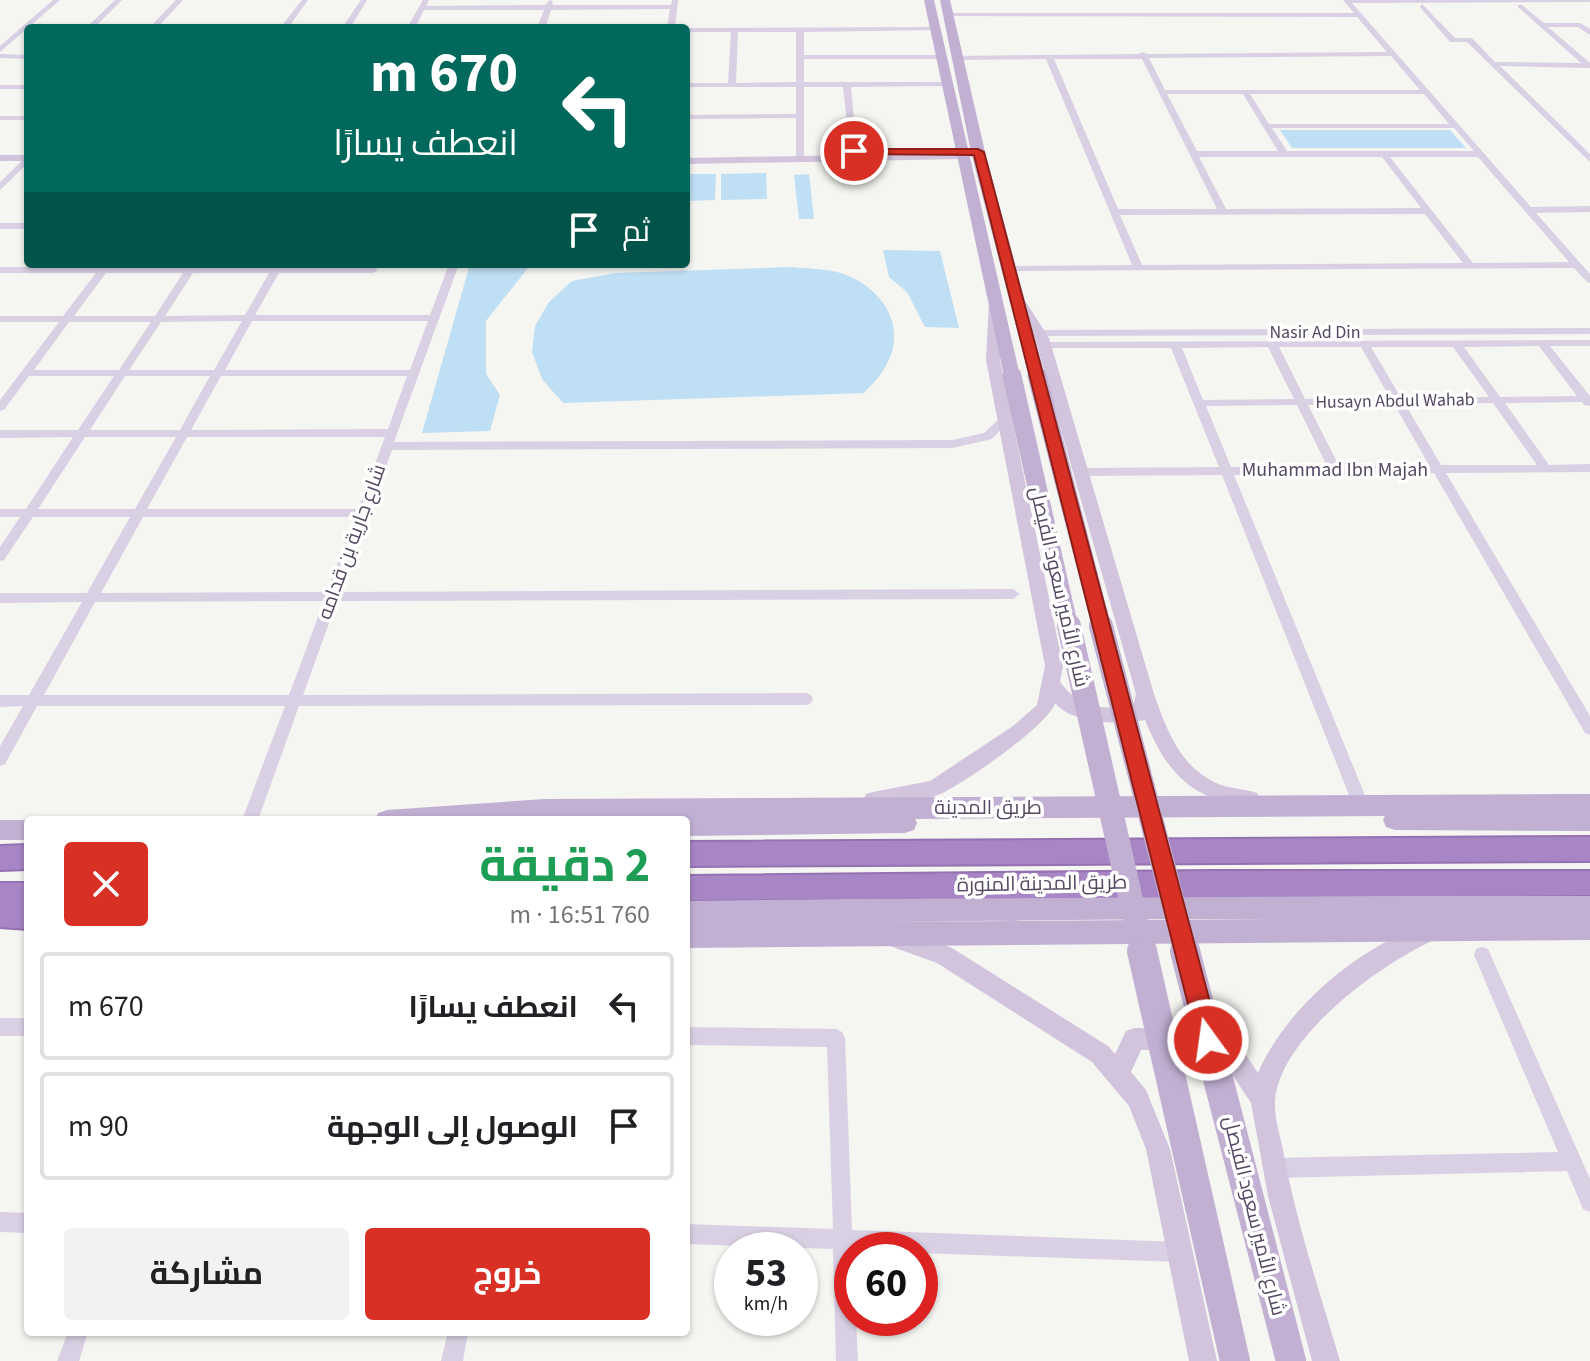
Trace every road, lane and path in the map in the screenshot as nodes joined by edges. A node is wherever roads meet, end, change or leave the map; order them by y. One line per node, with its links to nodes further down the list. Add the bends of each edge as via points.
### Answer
1 (57, 0): 20 (street)
2 (119, 0): 21 (street)
3 (180, 0): 22 (street)
4 (305, 0): 23 (street)
5 (364, 0): 24 (street)
6 (929, 0): 29 (main road, شارع الأمير سعود الفيصل)
7 (1031, 0): 17 (street)
8 (1348, 2): 9 (street); 19 (street)
9 (1425, 2): 10 (street); 14 (street); 45 (street, via 1453,40 1469,40)
10 (1590, 3): 14 (street)
11 (425, 4): 12 (street); 25 (street)
12 (550, 4): 13 (street); 26 (street)
13 (675, 4): 27 (street)
14 (1520, 6): 28 (street)
15 (947, 7): 17 (street); 44 (main road, شارع الأمير سعود الفيصل)
16 (1294, 7): 18 (street)
17 (1036, 15): 18 (street)
18 (1300, 15): 19 (street)
19 (1359, 15): 38 (street)
20 (33, 24)
21 (94, 24)
22 (157, 24)
23 (287, 24)
24 (349, 24)
25 (413, 24)
26 (542, 24)
27 (672, 24)
28 (1542, 25): 35 (street, via 1580,25); 46 (street)
29 (936, 29): 32 (street); 42 (main road, شارع الأمير سعود الفيصل)
30 (690, 30): 31 (street)
31 (735, 30): 32 (street); 51 (street)
32 (800, 30): 41 (street)
33 (0, 33): 34 (street)
34 (24, 33): 36 (street)
35 (1590, 33)
36 (0, 50)
37 (1143, 54): 38 (street); 43 (street); 54 (street)
38 (1393, 54): 56 (street)
39 (0, 56): 40 (street)
40 (24, 57)
41 (800, 57): 42 (street); 47 (street)
42 (940, 57): 49 (main road, شارع الأمير سعود الفيصل)
43 (1049, 57): 44 (street); 82 (street)
44 (957, 58): 66 (main road, شارع الأمير سعود الفيصل)
45 (1494, 64): 46 (street); 76 (street)
46 (1588, 66)
47 (800, 84): 48 (street); 51 (street); 57 (street)
48 (847, 84): 49 (street); 65 (street)
49 (946, 84): 67 (main road, شارع الأمير سعود الفيصل)
50 (690, 85): 51 (street)
51 (732, 85)
52 (0, 87): 53 (street)
53 (24, 87)
54 (1162, 92): 55 (street); 68 (street)
55 (1245, 92): 56 (street); 61 (street)
56 (1426, 92): 62 (street)
57 (800, 116): 58 (street); 72 (street)
58 (690, 117)
59 (0, 118): 60 (street)
60 (24, 118)
61 (1266, 126): 62 (street); 69 (street)
62 (1456, 126): 71 (street)
63 (0, 151): 64 (street)
64 (24, 151)
65 (854, 151): 67 (street); 72 (street)
66 (978, 152): 67 (street); 95 (main road, شارع الأمير سعود الفيصل)
67 (963, 153): 72 (street); 100 (main road, شارع الأمير سعود الفيصل)
68 (1194, 154): 69 (street); 83 (street)
69 (1284, 154): 70 (street)
70 (1384, 154): 71 (street); 81 (street)
71 (1480, 154): 80 (street)
72 (799, 156): 73 (street)
73 (690, 157)
74 (0, 158): 75 (street)
75 (24, 158)
76 (1590, 159)
77 (24, 162): 78 (street)
78 (0, 187)
79 (1590, 209): 80 (street)
80 (1529, 210): 86 (street)
81 (1428, 211): 83 (street); 87 (street)
82 (1115, 212): 83 (street); 94 (street)
83 (1223, 212)
84 (0, 226): 85 (street)
85 (24, 226)
86 (1577, 265): 87 (street); 98 (street)
87 (1470, 266): 94 (street)
88 (70, 268): 96 (street)
89 (104, 268): 103 (street)
90 (191, 268): 104 (street)
91 (276, 268): 105 (street)
92 (309, 268): 97 (street)
93 (453, 268): 101 (street, شارع جارية بن قدامه)
94 (1138, 268): 95 (street)
95 (1009, 269): 99 (main road, شارع الأمير سعود الفيصل)
96 (0, 270)
97 (373, 270)
98 (1590, 280)
99 (1016, 297): 107 (street); 118 (main road, شارع الأمير سعود الفيصل)
100 (994, 301): 118 (main road, شارع الأمير سعود الفيصل); 125 (street, via 993,360)
101 (434, 318): 105 (street); 117 (street, شارع جارية بن قدامه)
102 (0, 319): 103 (street)
103 (66, 319): 104 (street); 114 (street)
104 (157, 319): 105 (street); 115 (street)
105 (248, 319): 116 (street)
106 (1590, 331): 107 (street, Nasir Ad Din)
107 (1042, 339): 111 (street, Nasir Ad Din); 135 (street)
108 (1456, 343): 109 (street, Nasir Ad Din); 113 (street, Nasir Ad Din); 119 (street)
109 (1542, 343): 110 (street, Nasir Ad Din); 121 (street)
110 (1590, 343)
111 (1175, 344): 112 (street, Nasir Ad Din); 123 (street)
112 (1272, 344): 113 (street, Nasir Ad Din); 122 (street)
113 (1364, 344): 120 (street)
114 (26, 373): 115 (street); 124 (street)
115 (122, 373): 116 (street); 127 (street)
116 (217, 373): 117 (street); 128 (street)
117 (414, 373): 129 (street, شارع جارية بن قدامه)
118 (1024, 376): 158 (main road, شارع الأمير سعود الفيصل, bridge); 159 (main road, شارع الأمير سعود الفيصل, bridge)
119 (1496, 400): 120 (street, Husayn Abdul Wahab); 121 (street, Husayn Abdul Wahab); 130 (street)
120 (1399, 401): 122 (street, Husayn Abdul Wahab); 132 (street)
121 (1588, 401)
122 (1301, 402): 123 (street, Husayn Abdul Wahab); 133 (street)
123 (1200, 403): 134 (street)
124 (0, 408)
125 (1005, 419): 129 (street, via 988,436 953,444); 145 (street, via 1054,666)
126 (0, 434): 127 (street)
127 (81, 434): 128 (street); 137 (street)
128 (183, 434): 129 (street); 138 (street)
129 (390, 440): 139 (street, شارع جارية بن قدامه)
130 (1545, 468): 131 (street, Muhammad Ibn Majah); 132 (street, Muhammad Ibn Majah)
131 (1590, 468)
132 (1437, 469): 133 (street, Muhammad Ibn Majah); 151 (street)
133 (1335, 470): 134 (street, Muhammad Ibn Majah)
134 (1225, 471): 135 (street, Muhammad Ibn Majah); 154 (street)
135 (1080, 472): 146 (street)
136 (0, 513): 137 (street)
137 (29, 513): 138 (street); 140 (street)
138 (139, 513): 139 (street); 142 (street)
139 (363, 513): 143 (street, شارع جارية بن قدامه)
140 (0, 557)
141 (1013, 594): 143 (street)
142 (92, 597): 143 (street); 144 (street); 150 (street)
143 (332, 597): 148 (street, شارع جارية بن قدامه)
144 (0, 598)
145 (1050, 683): 146 (street, via 1069,707 1108,715 1141,714); 155 (street, via 1045,708 1020,731 935,788)
146 (1145, 694): 154 (street, via 1163,745 1205,788 1230,798)
147 (806, 699): 148 (street)
148 (294, 700): 150 (street); 156 (street, شارع جارية بن قدامه)
149 (0, 701): 150 (street)
150 (33, 701): 152 (street)
151 (1590, 729)
152 (0, 760)
153 (1590, 804): 154 (main road, طريق المدينة)
154 (1361, 805): 155 (main road, طريق المدينة)
155 (812, 808): 157 (main road, طريق المدينة, via 544,809)
156 (251, 816)
157 (444, 816)
158 (1151, 820): 159 (main road); 160 (main road); 172 (main road, شارع الأمير سعود الفيصل, bridge)
159 (1111, 821): 161 (main road); 174 (main road, شارع الأمير سعود الفيصل, bridge)
160 (1590, 821)
161 (690, 826)
162 (0, 830): 163 (main road)
163 (24, 830)
164 (1590, 849): 165 (highway, طريق المدينة المنورة)
165 (690, 854)
166 (24, 857): 167 (highway)
167 (0, 858)
168 (1590, 883): 169 (highway, طريق المدينة المنورة)
169 (690, 888)
170 (0, 895): 171 (highway)
171 (24, 895)
172 (1175, 907): 173 (main road); 174 (main road); 208 (main road, شارع الأمير سعود الفيصل, bridge)
173 (1590, 908)
174 (1130, 909): 175 (main road); 207 (main road, شارع الأمير سعود الفيصل, bridge)
175 (690, 913)
176 (0, 914): 177 (highway)
177 (24, 917)
178 (24, 919): 179 (main road)
179 (0, 923)
180 (1440, 928): 181 (main road); 182 (main road); 189 (street, via 1404,941 1348,978 1302,1026 1270,1071)
181 (1590, 928)
182 (888, 935): 183 (main road); 188 (street, via 944,955 1100,1054)
183 (690, 936)
184 (1482, 955): 190 (street)
185 (0, 1027): 186 (street)
186 (24, 1027)
187 (690, 1036): 195 (street, via 836,1038)
188 (1118, 1075): 189 (street, via 1134,1039 1189,1039 1238,1063); 199 (street, via 1138,1098 1158,1149)
189 (1263, 1100): 191 (street)
190 (1572, 1161): 191 (street); 192 (street)
191 (1274, 1168): 209 (street)
192 (1588, 1193)
193 (0, 1222): 194 (street)
194 (24, 1223)
195 (845, 1232)
196 (690, 1234): 197 (street)
197 (834, 1239)
198 (938, 1243): 199 (street)
199 (1180, 1252): 206 (street)
200 (77, 1336): 203 (street)
201 (457, 1336): 204 (street)
202 (847, 1336): 205 (street)
203 (68, 1361)
204 (452, 1361)
205 (847, 1361)
206 (1203, 1361)
207 (1235, 1361)
208 (1291, 1361)
209 (1326, 1361)

